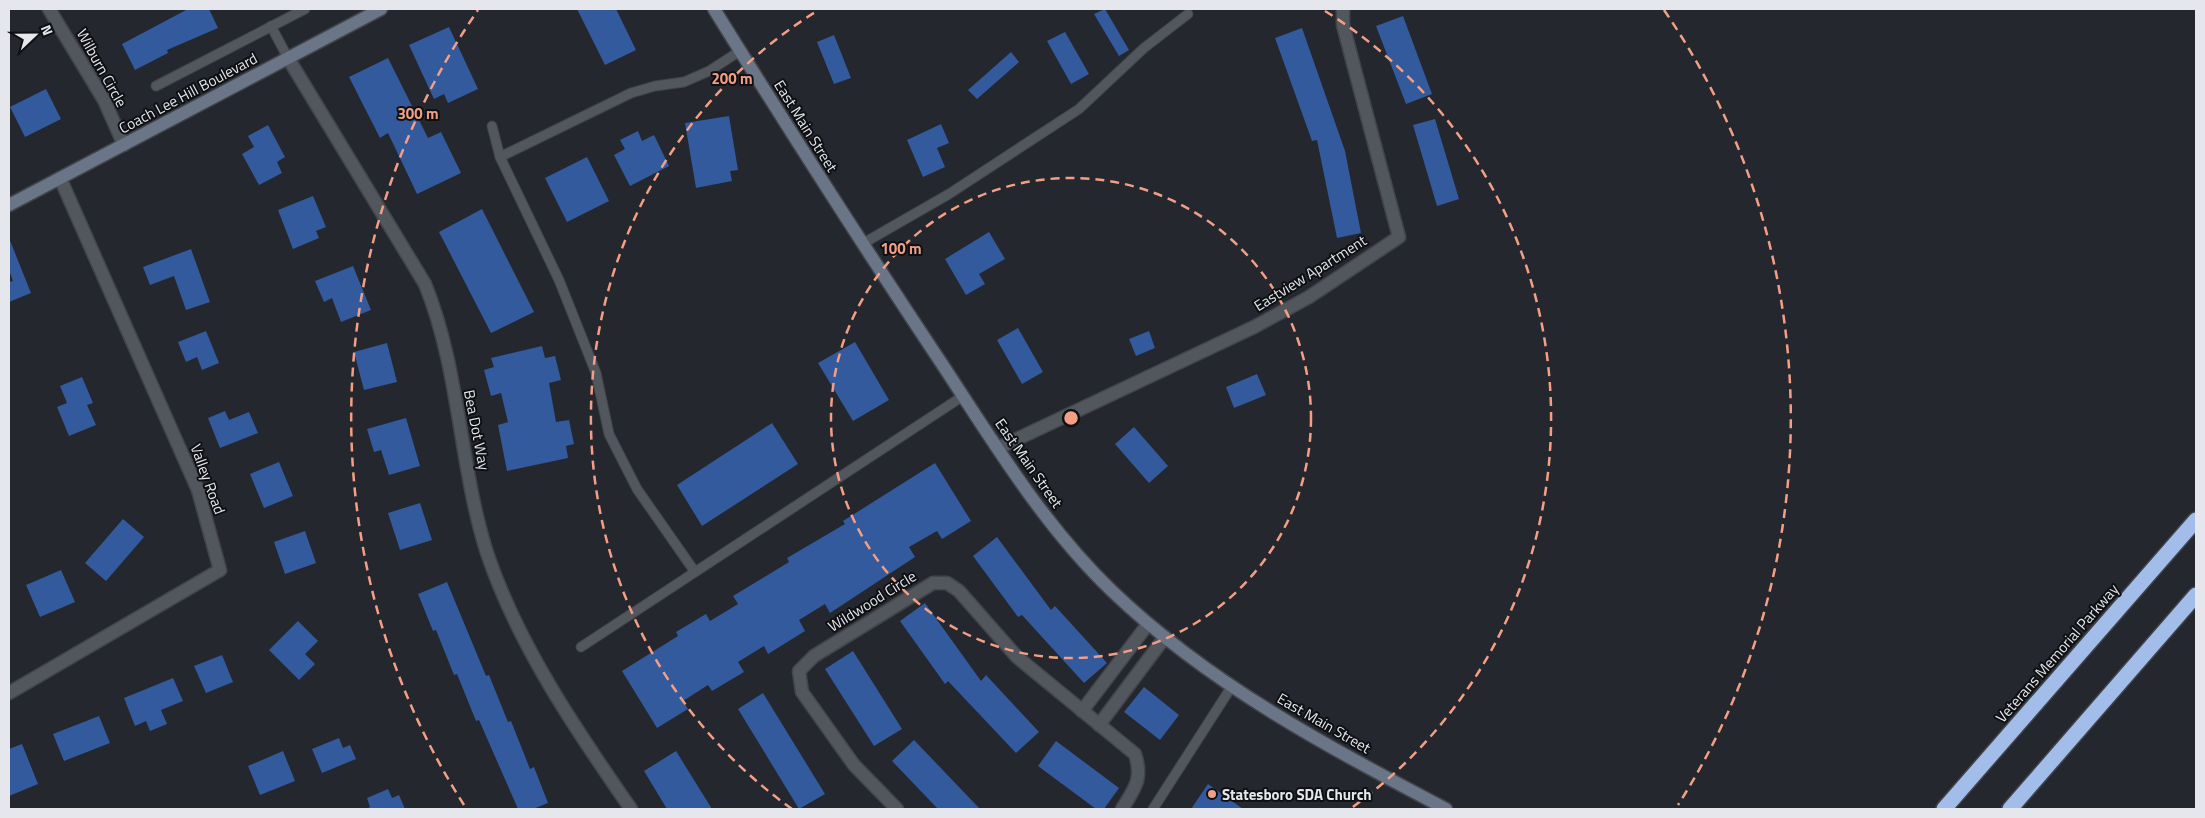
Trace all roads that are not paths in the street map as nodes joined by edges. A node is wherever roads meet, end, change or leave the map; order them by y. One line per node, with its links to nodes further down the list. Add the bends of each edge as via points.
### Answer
1 (50, 9): 12 (street, Wilburn Circle, via 104,100)
2 (305, 9): 7 (lane)
3 (381, 9): 9 (main road, Coach Lee Hill Boulevard)
4 (714, 9): 8 (main road, East Main Street)
5 (1343, 9): 18 (street, Eastview Apartment, via 1343,25 1399,237 1308,297 1254,327)
6 (1188, 14): 16 (lane, via 1144,48 1079,110 949,194)
7 (271, 26): 9 (lane); 10 (lane)
8 (740, 51): 13 (lane, via 710,72 684,82 631,93); 16 (main road, East Main Street)
9 (288, 58): 12 (main road, Coach Lee Hill Boulevard); 29 (street, Bea Dot Way, via 425,284 438,318 488,553 520,629 563,706)
10 (156, 86)
11 (492, 126): 13 (lane)
12 (124, 146): 14 (main road, Coach Lee Hill Boulevard)
13 (500, 156): 20 (lane, via 559,280 596,373 609,434 637,489)
14 (60, 178): 15 (main road, Coach Lee Hill Boulevard); 26 (street, Valley Road, via 198,490 220,570)
15 (9, 205)
16 (862, 244): 17 (main road, East Main Street)
17 (963, 396): 18 (main road, East Main Street); 20 (lane)
18 (998, 448): 22 (main road, East Main Street, via 1067,542)
19 (2196, 520): 34 (highway, Veterans Memorial Parkway)
20 (694, 572): 24 (lane)
21 (2196, 595): 35 (highway)
22 (1148, 624): 23 (main road, East Main Street); 27 (street)
23 (1165, 637): 25 (main road, East Main Street); 28 (street)
24 (581, 648)
25 (1232, 686): 32 (lane); 33 (main road, East Main Street, via 1311,738)
26 (9, 693)
27 (1082, 711): 28 (street, Wildwood Circle); 30 (street, Wildwood Circle, via 1017,656 959,591 947,583 933,583 814,656 799,671 802,692 854,765)
28 (1099, 725): 31 (street, Wildwood Circle, via 1136,754 1140,770 1137,786)
29 (631, 809)
30 (897, 809)
31 (1122, 809)
32 (1153, 809)
33 (1446, 809)
34 (1944, 809)
35 (2010, 809)

